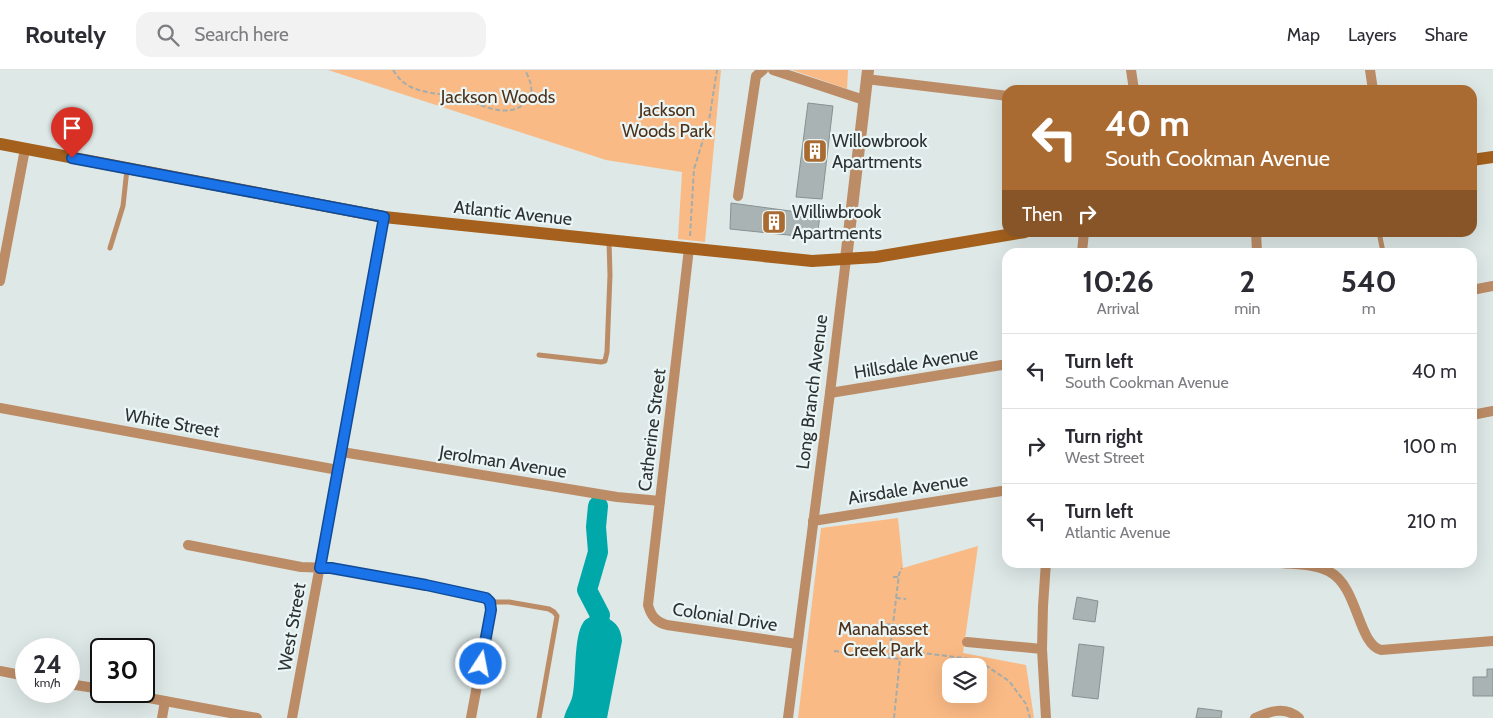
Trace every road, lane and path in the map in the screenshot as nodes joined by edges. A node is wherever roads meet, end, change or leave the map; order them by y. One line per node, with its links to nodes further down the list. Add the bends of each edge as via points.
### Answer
1 (393, 70): 2 (path, via 402,82 415,89 502,110 522,106 529,99 531,82)
2 (525, 70)
3 (717, 70): 24 (path, via 709,122 694,169)
4 (763, 70): 18 (street, via 756,76)
5 (773, 70): 12 (street)
6 (1131, 70): 9 (street)
7 (1370, 70): 10 (street)
8 (867, 74): 11 (street); 12 (street, Long Branch Avenue)
9 (1133, 85)
10 (1372, 85)
11 (1002, 95)
12 (864, 100): 25 (street, Long Branch Avenue)
13 (0, 144): 14 (main road, Atlantic Avenue)
14 (25, 149): 17 (main road, Atlantic Avenue); 22 (street)
15 (1493, 157): 16 (main road)
16 (1477, 159)
17 (127, 169): 19 (main road, Atlantic Avenue); 23 (lane, via 123,206)
18 (738, 196)
19 (384, 217): 21 (main road, Atlantic Avenue); 35 (street, West Street)
20 (1002, 236): 25 (main road, Atlantic Avenue)
21 (609, 240): 24 (main road, Atlantic Avenue); 29 (lane, via 605,360)
22 (3, 244): 26 (street)
23 (110, 248)
24 (689, 248): 25 (main road, Atlantic Avenue, via 812,261); 38 (street, Catherine Street)
25 (846, 259): 31 (street, Long Branch Avenue)
26 (0, 281)
27 (1493, 286): 28 (street)
28 (1477, 289)
29 (539, 355)
30 (1002, 365): 31 (street, Hillsdale Avenue)
31 (830, 393): 39 (street, Long Branch Avenue)
32 (0, 408): 36 (street, White Street)
33 (1493, 412): 34 (street)
34 (1477, 414)
35 (342, 452): 36 (street, West Street); 38 (street, Jerolman Avenue)
36 (338, 470): 41 (street, West Street)
37 (1002, 491): 39 (street, Airsdale Avenue)
38 (660, 501): 50 (street, Catherine Street, via 648,605)
39 (813, 521): 56 (street, Long Branch Avenue)
40 (188, 545): 41 (street)
41 (320, 568): 49 (street, via 454,590 481,596); 67 (street, West Street)
42 (902, 568): 46 (path)
43 (1046, 568): 57 (street)
44 (1313, 568): 54 (street, via 1328,571 1344,583 1370,644 1377,649)
45 (893, 577): 46 (path)
46 (899, 578): 47 (path)
47 (896, 598): 48 (path); 52 (path)
48 (906, 599)
49 (490, 602): 68 (street); 69 (lane, via 549,609 557,616)
50 (651, 615): 56 (street, Colonial Drive, via 667,625)
51 (887, 624): 52 (path)
52 (893, 625): 53 (path); 59 (path)
53 (902, 627)
54 (1493, 640)
55 (966, 642): 57 (street)
56 (797, 644): 70 (street, Long Branch Avenue)
57 (1042, 649): 73 (street)
58 (834, 651): 59 (path)
59 (889, 658): 60 (path)
60 (900, 659): 71 (path); 72 (path, via 907,651 912,651 982,663 1009,681 1026,704)
61 (0, 671): 62 (street)
62 (15, 674)
63 (155, 699): 64 (street)
64 (165, 701): 65 (street); 66 (street)
65 (162, 718)
66 (257, 718)
67 (292, 718)
68 (471, 718)
69 (539, 718)
70 (788, 718)
71 (894, 718)
72 (1030, 718)
73 (1046, 718)
74 (1254, 718): 75 (street, via 1278,710)
75 (1299, 718)

